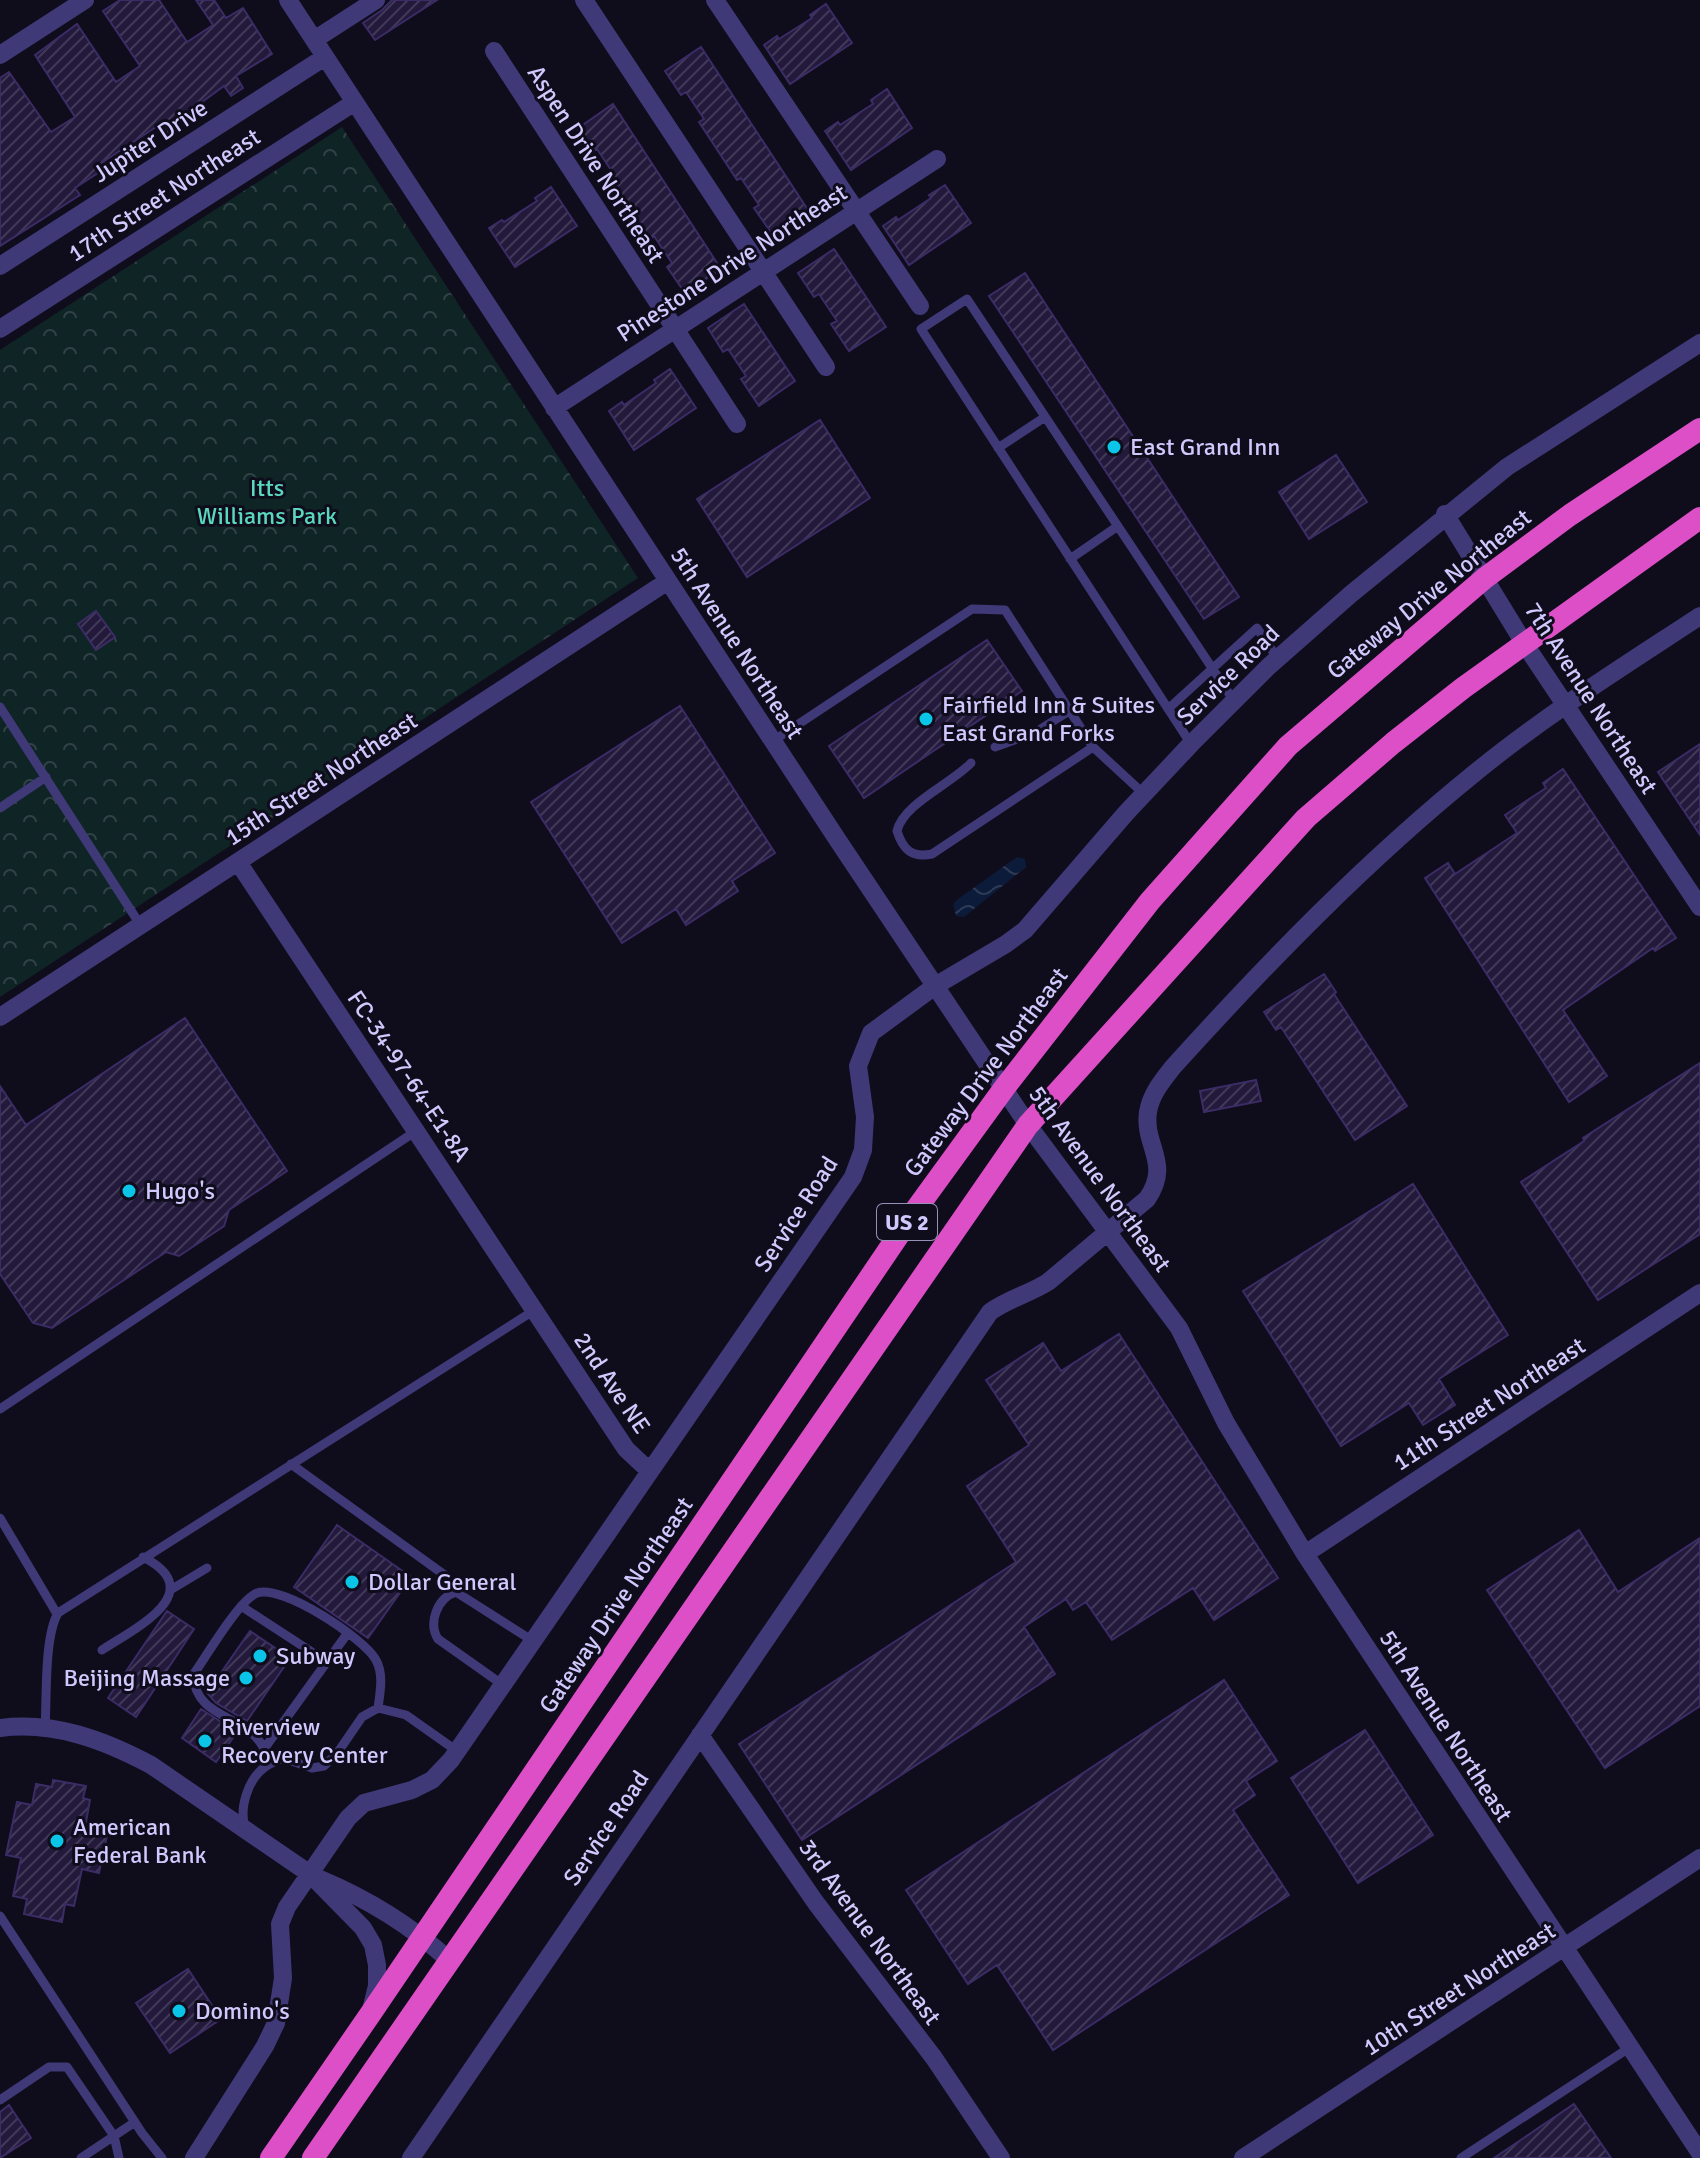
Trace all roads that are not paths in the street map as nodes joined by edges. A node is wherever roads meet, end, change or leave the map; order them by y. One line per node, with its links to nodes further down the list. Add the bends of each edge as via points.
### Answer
1 (85, 0): 8 (street)
2 (288, 0): 6 (street, 5th Avenue Northeast)
3 (376, 0): 6 (street)
4 (584, 0): 14 (street)
5 (715, 0): 12 (street)
6 (314, 40): 9 (street, 5th Avenue Northeast)
7 (494, 51): 16 (street, Aspen Drive Northeast)
8 (0, 55)
9 (325, 57): 10 (street, 5th Avenue Northeast); 13 (street, Jupiter Drive)
10 (355, 102): 17 (street, 17th Street Northeast); 20 (street, 5th Avenue Northeast)
11 (937, 159): 12 (street, Pinestone Drive Northeast)
12 (856, 210): 14 (street, Pinestone Drive Northeast); 15 (street)
13 (0, 266)
14 (764, 270): 16 (street, Pinestone Drive Northeast); 19 (street)
15 (920, 306)
16 (675, 328): 20 (street, Pinestone Drive Northeast); 22 (street, Aspen Drive Northeast)
17 (0, 329)
18 (1700, 343): 25 (street, Service Road, via 1507,467)
19 (826, 367)
20 (554, 408): 30 (street, 5th Avenue Northeast)
21 (1045, 417): 24 (lane); 24 (lane, via 967,299 921,329); 27 (lane)
22 (737, 424)
23 (1700, 429): 29 (highway, Gateway Drive Northeast / US 2)
24 (998, 448): 28 (lane)
25 (1445, 514): 29 (street, 7th Avenue Northeast); 33 (street, Service Road)
26 (1700, 518): 32 (highway, US 2)
27 (1118, 526): 28 (lane); 34 (lane)
28 (1070, 559): 38 (lane)
29 (1485, 578): 32 (street, 7th Avenue Northeast); 53 (highway, Gateway Drive Northeast / US 2, via 1288,746 1150,901)
30 (668, 581): 40 (street, 5th Avenue Northeast); 48 (street, 15th Street Northeast)
31 (1700, 616): 36 (street, Service Road)
32 (1524, 643): 36 (street, 7th Avenue Northeast); 54 (highway, US 2, via 1393,743 1306,818)
33 (1278, 659): 34 (lane, via 1257,628); 35 (street, Service Road)
34 (1212, 668): 35 (lane); 38 (lane)
35 (1234, 701): 41 (street, Service Road)
36 (1567, 704): 49 (street, 7th Avenue Northeast); 56 (street, Service Road, via 1386,849 1313,917 1173,1067 1148,1113 1157,1181 1140,1207)
37 (0, 707): 45 (lane)
38 (1168, 709): 41 (lane)
39 (1069, 711): 40 (lane, via 1005,610 972,609); 42 (lane, via 1036,732); 43 (lane)
40 (773, 741): 51 (street, 5th Avenue Northeast)
41 (1191, 744): 46 (street, Service Road)
42 (995, 747)
43 (1093, 747): 44 (lane, via 932,854 909,853 897,831 899,821); 46 (lane)
44 (971, 763)
45 (46, 777): 47 (lane); 50 (lane)
46 (1144, 794): 51 (street, Service Road, via 1025,930)
47 (0, 808)
48 (238, 862): 50 (street, 15th Street Northeast); 55 (street, FC-34-97-64-E1-8A)
49 (1700, 907)
50 (141, 926): 52 (street, 15th Street Northeast)
51 (935, 986): 53 (street, 5th Avenue Northeast); 61 (street, Service Road, via 871,1033 858,1066 865,1117 863,1150 853,1177)
52 (0, 1017)
53 (1005, 1087): 54 (street, 5th Avenue Northeast); 86 (highway, Gateway Drive Northeast / US 2, via 908,1221)
54 (1028, 1125): 56 (street, 5th Avenue Northeast); 88 (highway, US 2)
55 (416, 1131): 58 (street, FC-34-97-64-E1-8A); 59 (lane)
56 (1109, 1232): 63 (street, 5th Avenue Northeast, via 1179,1328 1226,1423); 78 (street, Service Road, via 1048,1282 990,1312)
57 (1700, 1293): 63 (street, 11th Street Northeast)
58 (539, 1316): 60 (lane, via 530,1313); 61 (street, 2nd Ave NE, via 626,1449)
59 (0, 1409)
60 (291, 1464): 64 (lane); 67 (lane, via 446,1576)
61 (653, 1467): 71 (street, Service Road)
62 (0, 1518): 69 (lane)
63 (1305, 1554): 87 (street, 5th Avenue Northeast)
64 (143, 1557): 66 (lane, via 163,1571); 69 (lane)
65 (207, 1568): 66 (lane)
66 (172, 1589): 72 (lane, via 158,1613)
67 (456, 1592): 71 (lane); 74 (lane, via 433,1617 433,1630)
68 (241, 1606): 70 (lane, via 257,1593 284,1595); 73 (lane); 79 (lane, via 193,1675 194,1682 202,1702 254,1736)
69 (57, 1614): 77 (lane, via 50,1640)
70 (347, 1634): 73 (lane); 75 (lane, via 377,1662)
71 (533, 1641): 74 (street, Service Road)
72 (102, 1650)
73 (327, 1662): 79 (lane)
74 (503, 1685): 80 (street, Service Road)
75 (378, 1708): 80 (lane, via 406,1715); 81 (lane, via 362,1717 324,1766 312,1768 283,1758)
76 (0, 1728): 77 (street)
77 (45, 1728): 82 (street, via 123,1750)
78 (700, 1735): 101 (street, Service Road); 102 (street, 3rd Avenue Northeast)
79 (264, 1749): 81 (lane)
80 (457, 1751): 84 (street, Service Road, via 432,1780 364,1803)
81 (265, 1766): 82 (lane, via 244,1803)
82 (246, 1830): 84 (street)
83 (1700, 1858): 87 (street, 10th Street Northeast)
84 (310, 1874): 86 (street, via 355,1894); 89 (street, via 373,1945 377,1986); 98 (street, Service Road, via 280,1924 283,1978 276,2023)
85 (0, 1916): 92 (lane)
86 (422, 1936): 88 (street); 89 (highway, Gateway Drive Northeast / US 2)
87 (1564, 1950): 90 (street, 5th Avenue Northeast); 103 (street, 10th Street Northeast)
88 (449, 1960): 100 (highway, US 2)
89 (369, 2016): 99 (highway, Gateway Drive Northeast / US 2)
90 (1629, 2048): 94 (street, 5th Avenue Northeast); 104 (lane)
91 (0, 2100): 93 (lane, via 49,2067 67,2067)
92 (135, 2122): 93 (lane); 97 (lane)
93 (114, 2136): 95 (lane); 96 (lane)
94 (1700, 2153)
95 (81, 2158)
96 (119, 2158)
97 (162, 2158)
98 (194, 2158)
99 (271, 2158)
100 (313, 2158)
101 (411, 2158)
102 (1001, 2158)
103 (1243, 2158)
104 (1461, 2158)

